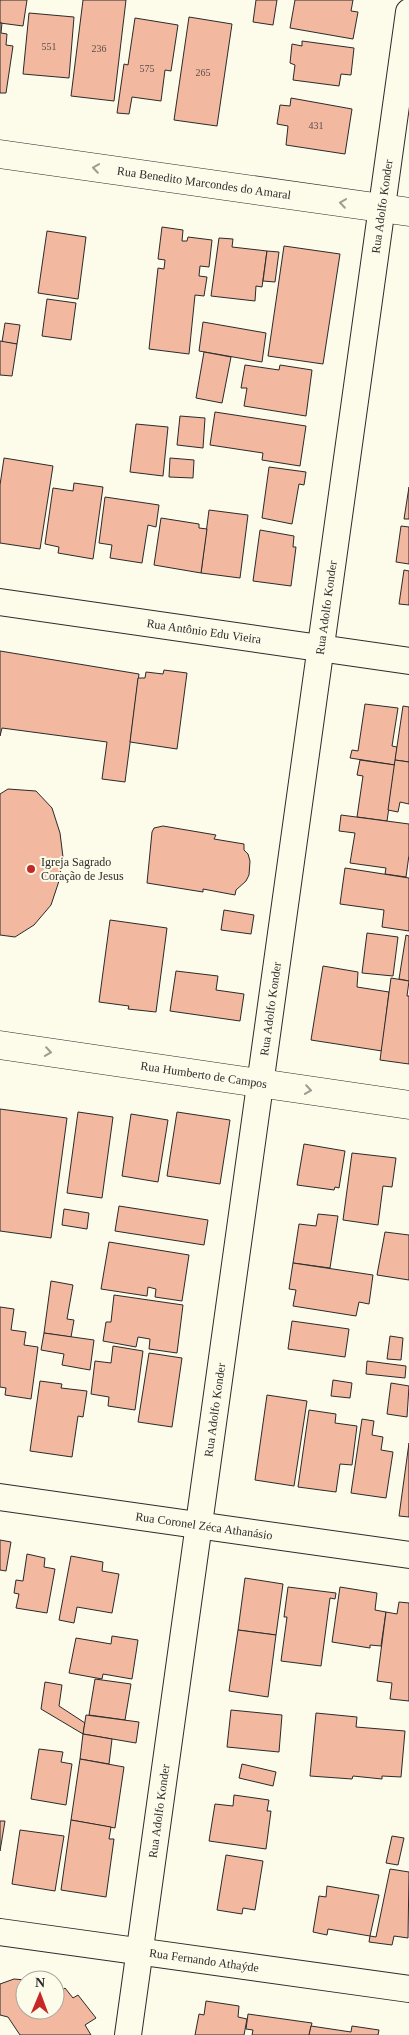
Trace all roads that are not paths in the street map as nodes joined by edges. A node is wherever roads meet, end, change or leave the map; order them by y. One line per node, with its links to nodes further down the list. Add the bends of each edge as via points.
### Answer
1 (409, 12): 3 (street, Rua Adolfo Konder)
2 (0, 154): 3 (main road, Rua Benedito Marcondes do Amaral, one-way to 2)
3 (382, 208): 4 (main road, Rua Benedito Marcondes do Amaral); 6 (street, Rua Adolfo Konder)
4 (409, 212)
5 (0, 602): 6 (street, Rua Antônio Edu Vieira)
6 (320, 649): 7 (street, Rua Antônio Edu Vieira); 9 (street, Rua Adolfo Konder)
7 (409, 661)
8 (0, 1045): 9 (main road, Rua Humberto de Campos, one-way to 9)
9 (260, 1083): 10 (main road, Rua Humberto de Campos, one-way to 10); 12 (street, Rua Adolfo Konder)
10 (409, 1105)
11 (0, 1497): 12 (street, Rua Coronel Zéca Athanásio)
12 (199, 1525): 13 (street, Rua Coronel Zéca Athanásio); 15 (street, Rua Adolfo Konder)
13 (409, 1555)
14 (0, 1932): 15 (street, Rua Fernando Athaýde)
15 (139, 1951): 16 (street, Rua Fernando Athaýde); 17 (street, Rua Adolfo Konder)
16 (409, 1989)
17 (128, 2035)

